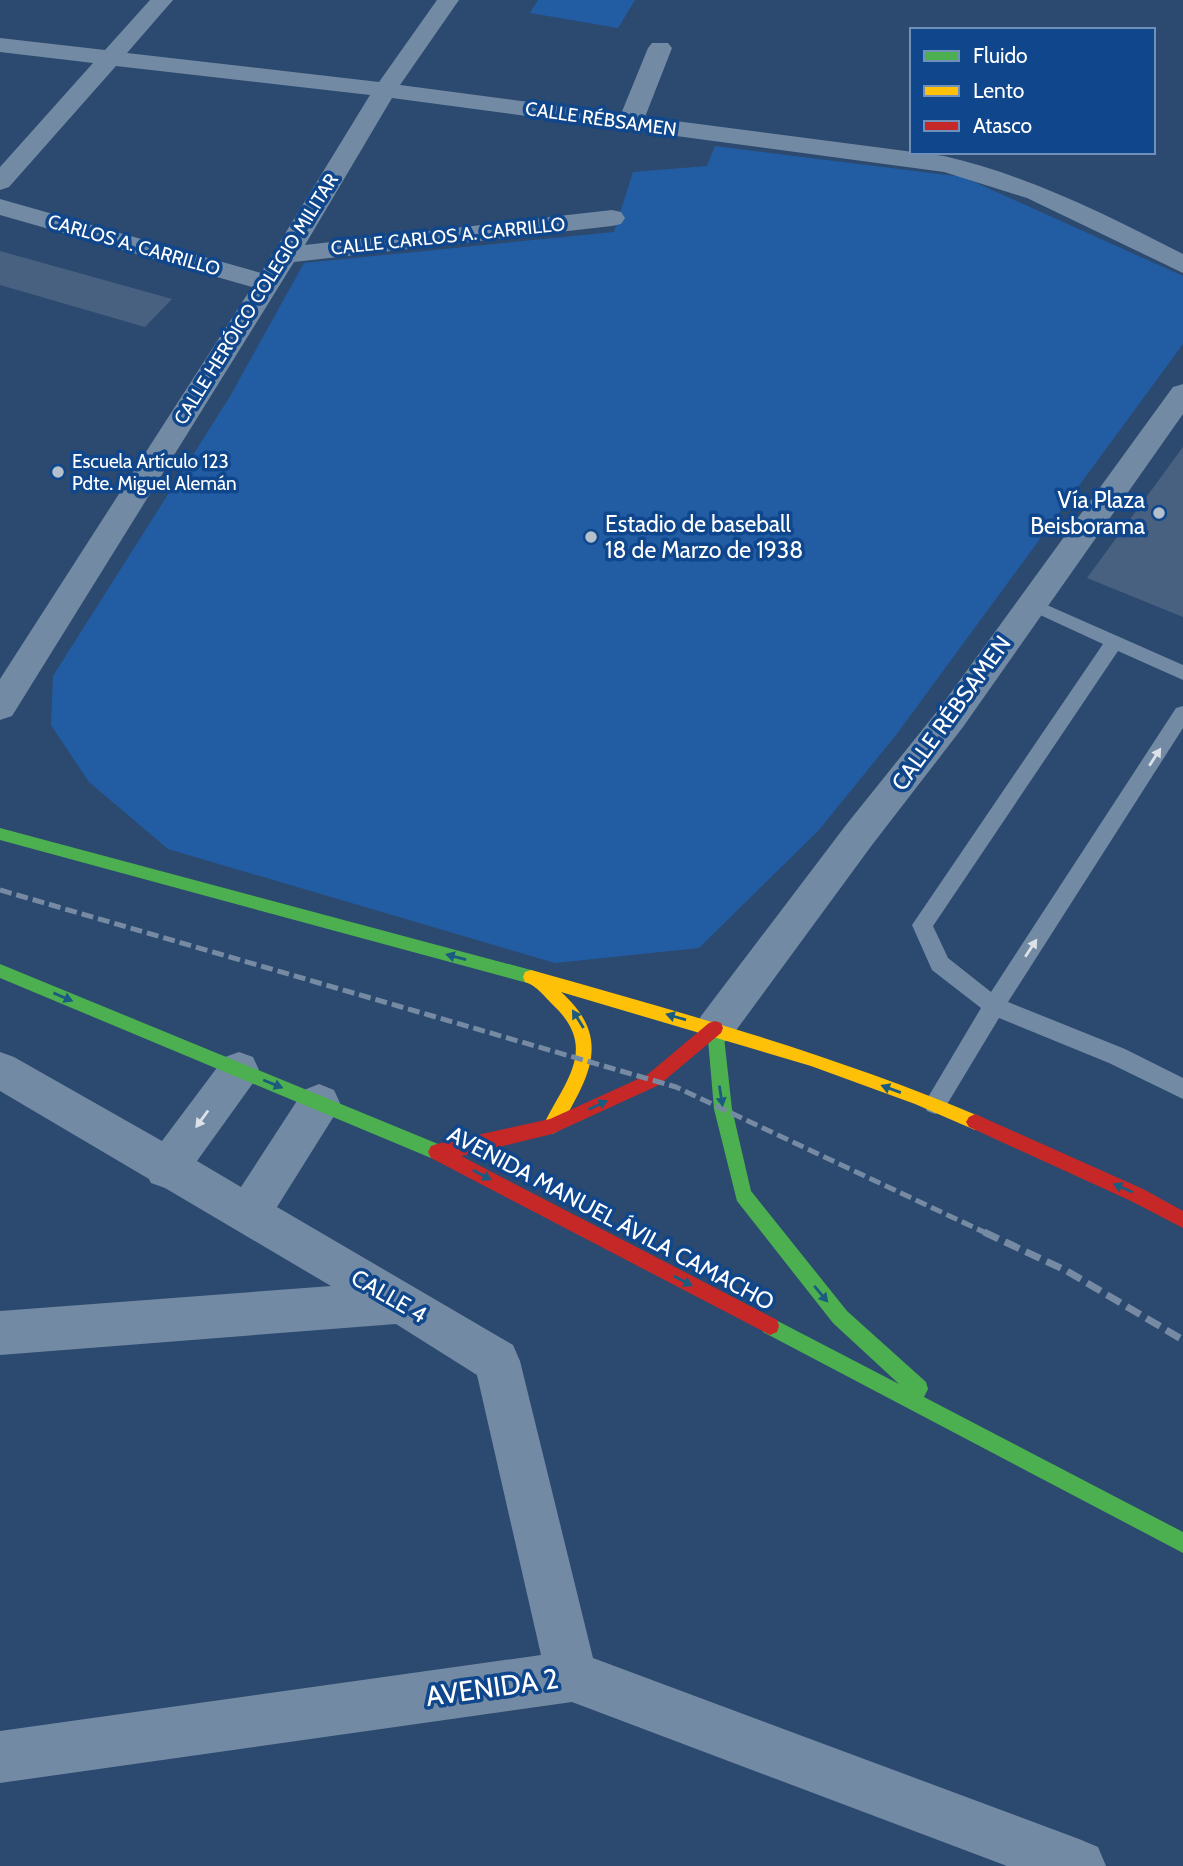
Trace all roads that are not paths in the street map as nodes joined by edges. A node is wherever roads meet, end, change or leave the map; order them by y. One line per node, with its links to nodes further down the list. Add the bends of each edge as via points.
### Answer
1 (162, 0): 5 (street)
2 (448, 0): 6 (street, CALLE HERÓICO COLEGIO MILITAR)
3 (0, 46): 5 (street, CALLE RÉBSAMEN)
4 (660, 48): 7 (street)
5 (111, 60): 6 (street, CALLE RÉBSAMEN); 8 (street)
6 (385, 90): 7 (street, CALLE RÉBSAMEN); 11 (street, CALLE HERÓICO COLEGIO MILITAR)
7 (629, 123): 12 (street, CALLE RÉBSAMEN, via 970,169 1085,214)
8 (0, 182)
9 (0, 207): 13 (street, CARLOS A. CARRILLO)
10 (612, 218): 11 (street, CALLE CARLOS A. CARRILLO)
11 (283, 255): 13 (street, CALLE HERÓICO COLEGIO MILITAR)
12 (1183, 265)
13 (268, 283): 18 (street, CALLE HERÓICO COLEGIO MILITAR)
14 (1183, 393): 15 (street, CALLE RÉBSAMEN)
15 (1031, 604): 16 (lane); 24 (street, CALLE RÉBSAMEN, via 951,718)
16 (1115, 641): 17 (lane); 23 (lane, via 922,925 940,964)
17 (1183, 673)
18 (0, 707)
19 (1183, 713): 23 (lane, one-way to 19)
20 (0, 834): 22 (main road, one-way to 20)
21 (0, 971): 26 (main road, AVENIDA MANUEL ÁVILA CAMACHO, one-way to 26)
22 (532, 977): 24 (main road, one-way to 22); 30 (main road, one-way to 22, via 586,1061 584,1027 567,1003)
23 (994, 1006): 27 (lane, via 1117,1056); 29 (lane)
24 (715, 1028): 29 (main road, one-way to 24); 30 (main road, one-way to 24, via 653,1080); 37 (main road, one-way to 37, via 721,1094 743,1195 839,1317)
25 (0, 1070): 32 (street, CALLE 4)
26 (239, 1070): 28 (main road, AVENIDA MANUEL ÁVILA CAMACHO, one-way to 28); 32 (street, one-way to 32)
27 (1183, 1089)
28 (319, 1103): 31 (main road, AVENIDA MANUEL ÁVILA CAMACHO); 33 (street)
29 (934, 1104): 34 (main road, one-way to 29)
30 (552, 1126): 31 (main road)
31 (440, 1153): 37 (main road, AVENIDA MANUEL ÁVILA CAMACHO, one-way to 37)
32 (166, 1168): 33 (street, CALLE 4)
33 (248, 1214): 35 (street, CALLE 4)
34 (1183, 1220)
35 (401, 1302): 36 (street); 39 (street, CALLE 4, via 497,1361)
36 (0, 1333)
37 (960, 1426): 38 (main road, AVENIDA MANUEL ÁVILA CAMACHO)
38 (1183, 1543)
39 (572, 1676): 40 (street, AVENIDA 2); 41 (street, AVENIDA 2)
40 (0, 1757)
41 (1079, 1866)

